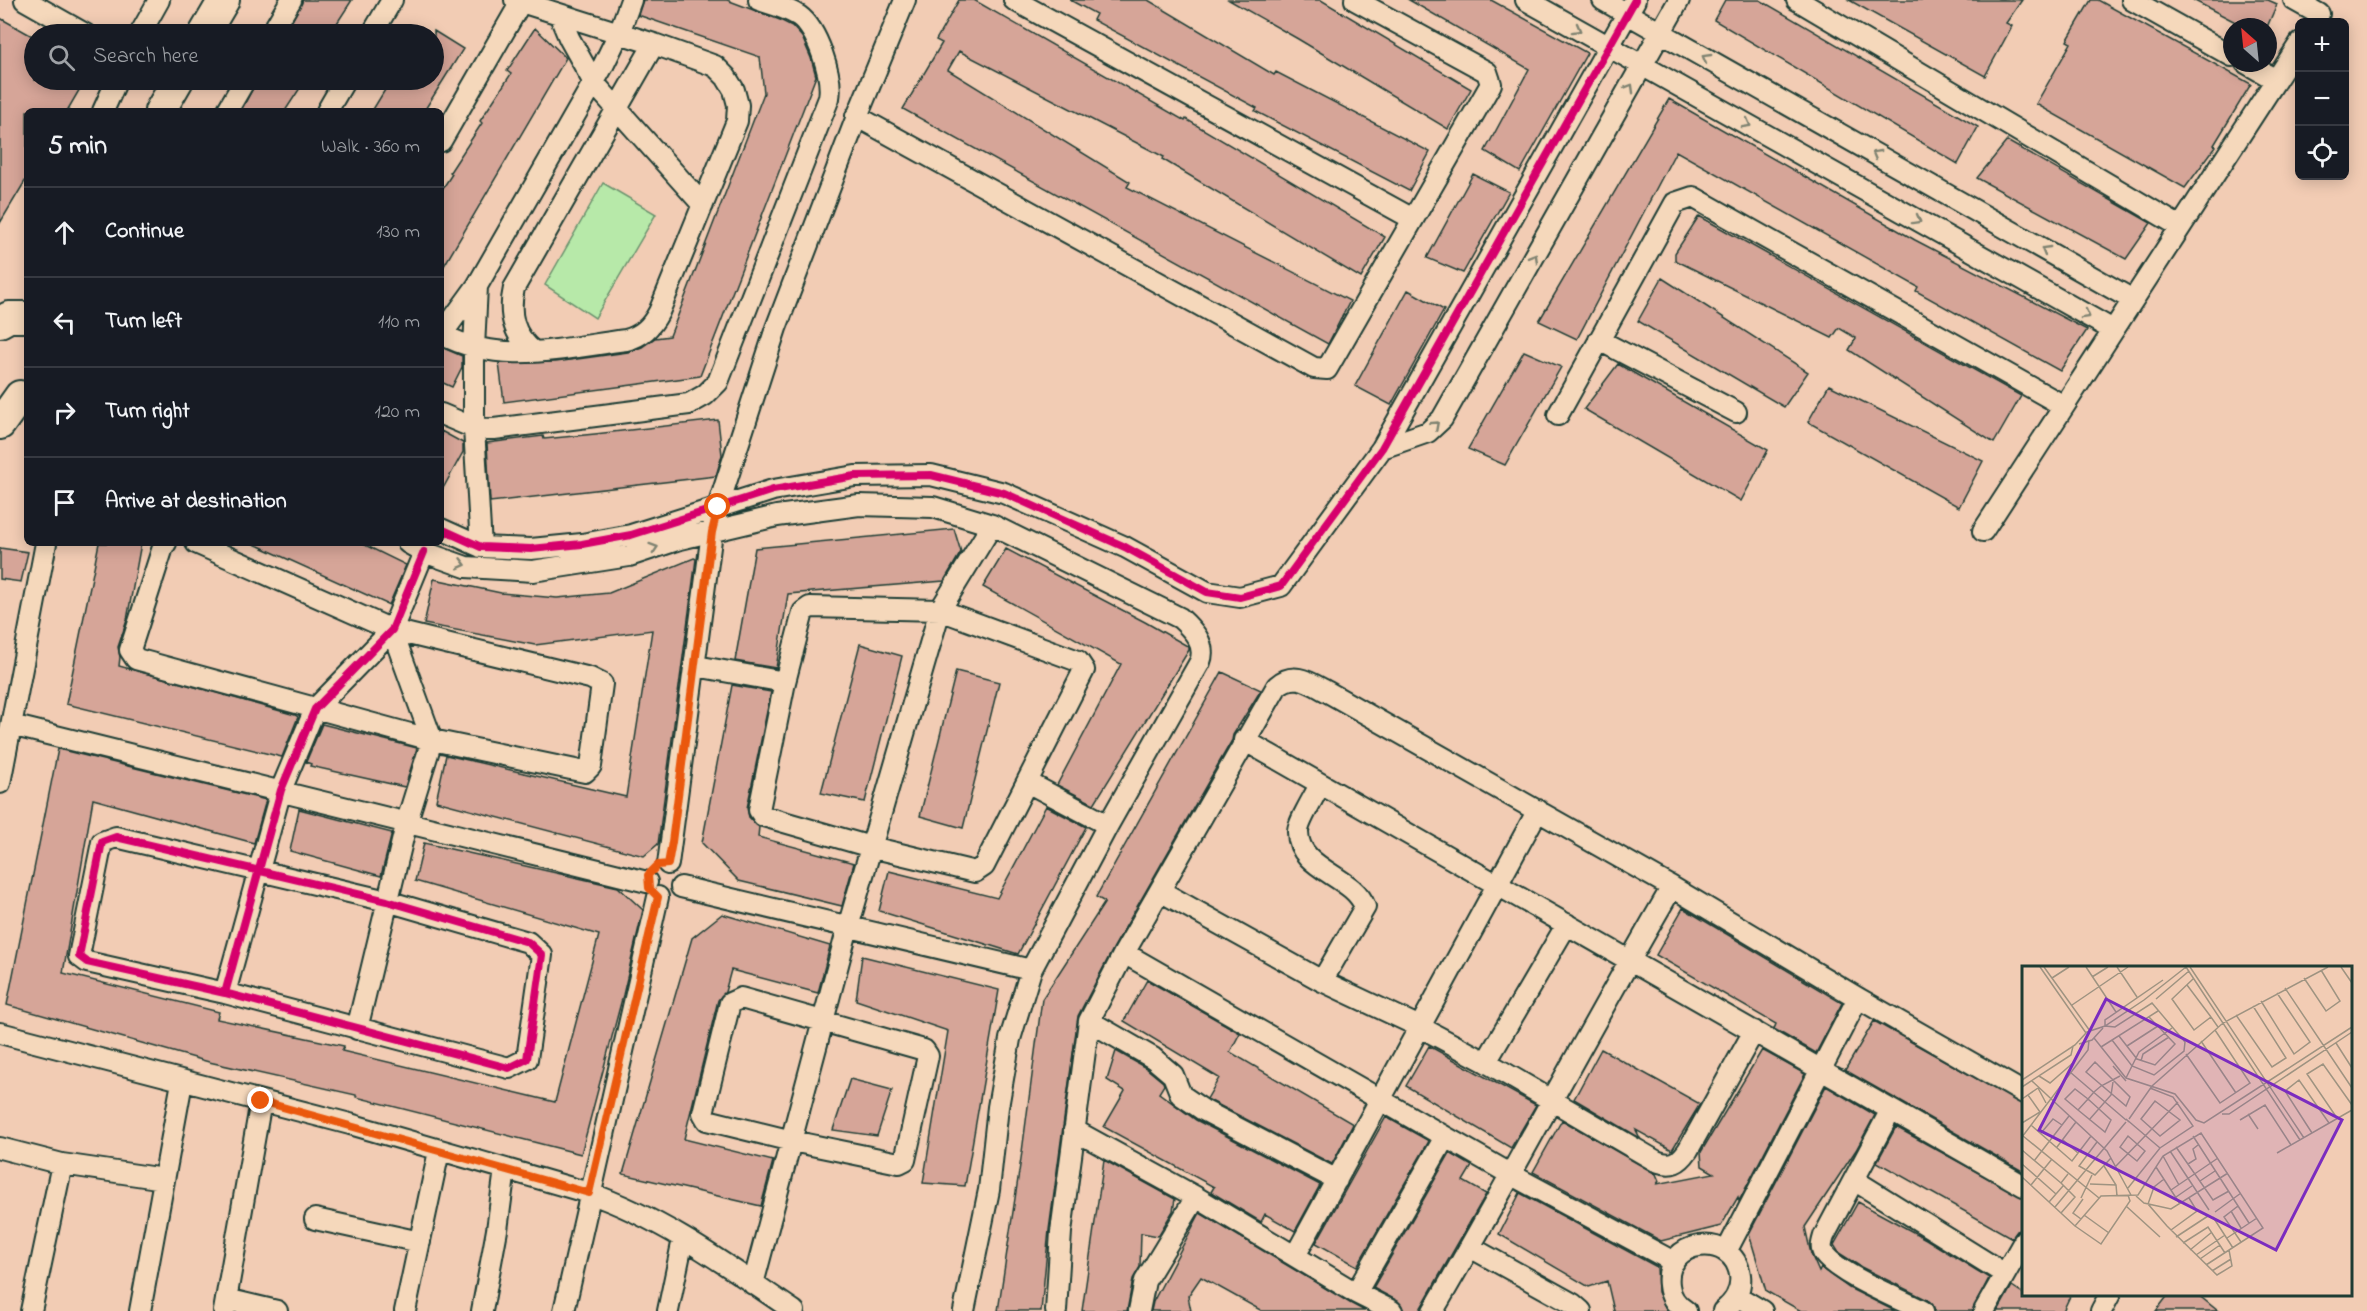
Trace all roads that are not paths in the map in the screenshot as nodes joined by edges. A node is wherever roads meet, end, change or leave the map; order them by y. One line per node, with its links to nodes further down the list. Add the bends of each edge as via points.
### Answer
1 (25, 0): 21 (street)
2 (159, 0): 22 (street)
3 (224, 0): 23 (main road)
4 (291, 0): 24 (street)
5 (392, 0): 25 (street)
6 (632, 0): 26 (street)
7 (759, 0): 64 (street, via 789,10 809,26 831,88 718,382 689,404 494,429)
8 (905, 0): 45 (street)
9 (1014, 0): 48 (street)
10 (1355, 0): 48 (street, via 1487,72 1491,84)
11 (1526, 0): 29 (street, one-way to 29)
12 (1603, 0): 18 (street)
13 (1679, 0): 27 (street)
14 (1797, 0): 49 (street)
15 (2132, 0): 30 (street)
16 (2294, 0): 19 (street)
17 (518, 1): 20 (street); 46 (street)
18 (1632, 7): 27 (street); 29 (street)
19 (2320, 12)
20 (559, 14): 26 (street); 35 (street)
21 (67, 24)
22 (146, 24)
23 (210, 24)
24 (277, 24)
25 (378, 24)
26 (619, 33): 28 (street); 35 (street)
27 (1661, 33): 32 (street); 51 (street, one-way to 27)
28 (654, 44): 44 (street); 47 (street, via 715,66 734,90 737,121)
29 (1609, 47): 32 (street); 65 (street)
30 (2223, 51)
31 (2295, 52): 34 (street)
32 (1643, 65): 52 (street, one-way to 52); 65 (street, one-way to 32, via 1428,432 1442,419)
33 (2262, 72): 34 (street)
34 (2276, 80): 49 (street)
35 (594, 82): 44 (street); 50 (street)
36 (112, 90): 40 (street)
37 (172, 90): 41 (main road)
38 (239, 90): 42 (street)
39 (339, 90): 43 (street)
40 (104, 108)
41 (162, 108)
42 (229, 108)
43 (329, 108)
44 (617, 109): 47 (street); 57 (street, via 514,288 513,324)
45 (856, 116): 48 (street, via 1314,368 1327,369); 66 (street, via 776,328)
46 (444, 136)
47 (703, 205): 57 (street, via 649,328 626,340)
48 (1413, 219)
49 (2179, 226): 51 (street)
50 (477, 286): 53 (street); 56 (street)
51 (2133, 300): 52 (street)
52 (2113, 330): 59 (street)
53 (444, 331)
54 (444, 335): 56 (street)
55 (1599, 340): 59 (street, via 1675,203 1693,197); 60 (street); 62 (street)
56 (474, 348): 57 (street); 64 (street)
57 (534, 352)
58 (16, 394): 63 (main road)
59 (2064, 406): 69 (street)
60 (1736, 412)
61 (444, 415): 64 (street)
62 (1558, 415)
63 (0, 424)
64 (474, 428): 75 (street)
65 (1382, 448): 66 (street, via 1281,586 1240,597 1207,592 1125,547 1004,492 931,476 855,476 773,490)
66 (718, 507): 70 (street); 75 (street, via 631,535 582,544 531,549)
67 (992, 525): 70 (street, via 933,507 859,506 777,516); 76 (street); 90 (street, via 1180,618 1196,633 1200,662)
68 (444, 530): 75 (street)
69 (1983, 531)
70 (712, 532): 74 (street, one-way to 70, via 466,567 533,571 629,556); 78 (street)
71 (45, 546): 81 (street)
72 (163, 546): 80 (street, via 130,650 136,660)
73 (203, 546): 77 (street)
74 (416, 547): 77 (street)
75 (481, 547)
76 (940, 610): 79 (street, via 810,607 803,612); 84 (street, via 1078,661 1084,670); 91 (street)
77 (392, 630): 80 (street); 82 (street); 82 (street, via 602,684 591,766 585,772)
78 (696, 666): 79 (street); 92 (street)
79 (785, 682): 91 (street, via 759,810 763,816)
80 (315, 709): 82 (street); 87 (street)
81 (11, 725): 85 (street); 87 (street)
82 (432, 740): 89 (street)
83 (1244, 740): 86 (street); 88 (street, via 1277,686 1284,680 1304,679); 98 (street)
84 (1027, 782): 90 (street); 91 (street, via 984,866 975,872)
85 (0, 783)
86 (1320, 784): 94 (street); 105 (street, via 1298,829 1304,852 1352,889 1365,907)
87 (281, 790): 89 (street); 93 (street)
88 (1538, 810): 94 (street); 96 (street)
89 (407, 821): 97 (street); 99 (street)
90 (1108, 825): 104 (street)
91 (871, 847): 101 (street)
92 (668, 864): 95 (street, via 681,874); 97 (street, via 652,869)
93 (259, 871): 99 (street); 106 (street); 106 (street, via 116,837 102,842 79,956 87,962)
94 (1497, 885): 100 (street); 110 (street)
95 (681, 887): 97 (street, via 672,897); 101 (street)
96 (1672, 887): 103 (street); 107 (street)
97 (653, 890): 134 (street)
98 (1160, 891): 102 (street); 105 (street)
99 (387, 901): 111 (street); 111 (street, via 528,942 542,955 527,1059 509,1068)
100 (1567, 924): 103 (street); 114 (street)
101 (848, 927): 104 (street); 108 (street)
102 (1124, 953): 109 (street); 118 (street)
103 (1629, 960): 112 (street); 119 (street)
104 (1031, 970): 158 (street, via 1011,1039 998,1107 989,1190)
105 (1322, 981): 110 (street)
106 (225, 993): 111 (street)
107 (1858, 998): 115 (street); 117 (street)
108 (823, 1021): 124 (street); 124 (street, via 741,998 730,1004 703,1113 707,1119); 124 (street, via 924,1050 928,1056 905,1160 899,1163)
109 (1089, 1021): 122 (street); 131 (street, via 1153,1058 1173,1075 1181,1095 1203,1110)
110 (1420, 1027): 114 (street); 118 (street)
111 (357, 1029)
112 (1754, 1031): 115 (street); 119 (street, via 1688,1150 1673,1164 1656,1161)
113 (0, 1033): 116 (street)
114 (1486, 1062): 119 (street)
115 (1820, 1070): 121 (street); 141 (street)
116 (182, 1082): 120 (street); 130 (street)
117 (2022, 1092)
118 (1380, 1098): 123 (street); 131 (street)
119 (1554, 1100): 129 (street)
120 (261, 1101): 126 (street); 149 (street)
121 (1891, 1110): 132 (street); 133 (street)
122 (1074, 1130): 135 (street); 159 (street)
123 (1445, 1137): 129 (street); 146 (street)
124 (792, 1141): 145 (street)
125 (0, 1149): 127 (street)
126 (439, 1151): 128 (street); 138 (street)
127 (62, 1164): 130 (street); 150 (street)
128 (505, 1169): 134 (street); 154 (street)
129 (1510, 1174): 140 (street); 143 (street)
130 (164, 1179): 151 (street)
131 (1336, 1180): 142 (street)
132 (1854, 1180): 144 (street); 167 (street, via 1824,1236 1823,1254 1849,1273)
133 (2022, 1185)
134 (589, 1193): 137 (street, via 641,1214); 155 (street)
135 (1196, 1197): 142 (street); 160 (street, via 1145,1281)
136 (315, 1219): 138 (street)
137 (683, 1239): 145 (street); 156 (street)
138 (420, 1242): 153 (street)
139 (2022, 1245): 144 (street)
140 (1470, 1247): 162 (street); 163 (street)
141 (1726, 1252): 143 (street, via 1712,1245 1696,1245); 147 (street, via 1739,1272)
142 (1295, 1256): 146 (street)
143 (1674, 1262): 164 (street, via 1669,1289 1676,1303)
144 (2006, 1274): 168 (street)
145 (753, 1284): 157 (street)
146 (1356, 1293): 161 (street)
147 (1737, 1296): 165 (street); 166 (street)
148 (2109, 1296): 169 (street)
149 (225, 1305): 152 (street)
150 (31, 1311)
151 (141, 1311)
152 (277, 1311)
153 (405, 1311)
154 (482, 1311)
155 (564, 1311)
156 (668, 1311)
157 (794, 1311)
158 (964, 1311)
159 (1056, 1311)
160 (1139, 1311)
161 (1392, 1311)
162 (1433, 1311)
163 (1581, 1311)
164 (1686, 1311)
165 (1723, 1311)
166 (1762, 1311)
167 (1923, 1311)
168 (1984, 1311)
169 (2101, 1311)

